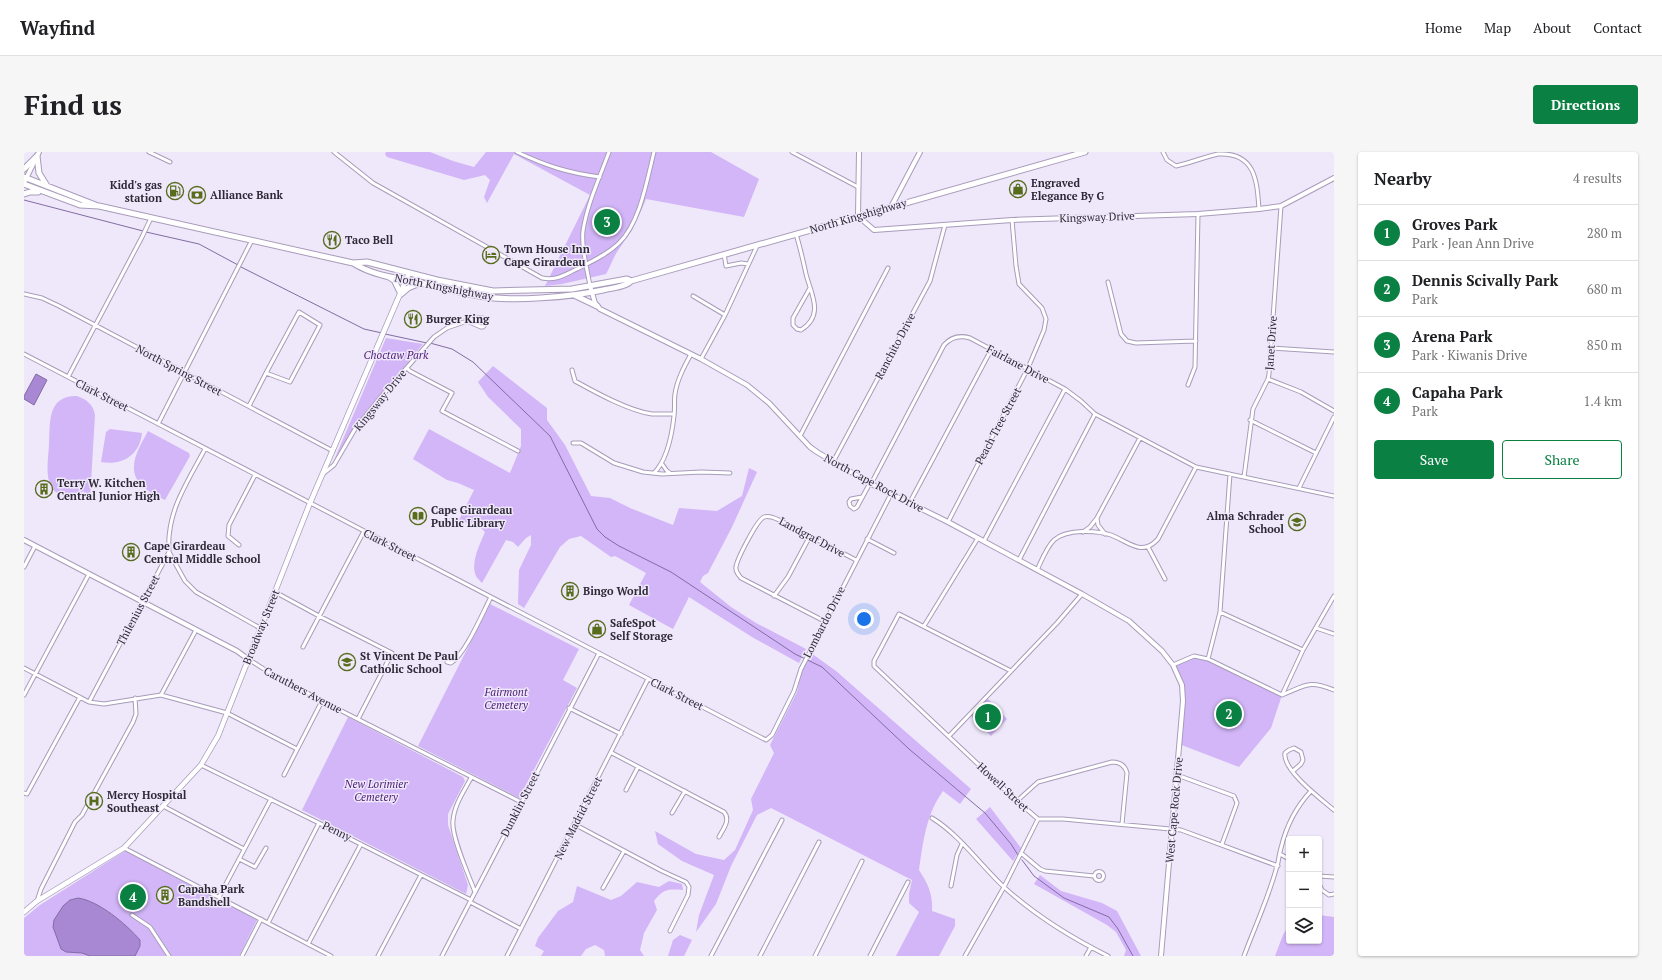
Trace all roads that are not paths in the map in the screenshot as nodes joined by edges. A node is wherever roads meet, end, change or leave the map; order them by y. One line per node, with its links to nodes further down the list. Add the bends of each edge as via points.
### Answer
1 (149, 152): 12 (street)
2 (334, 152): 35 (street, via 373,183 536,274 551,280)
3 (517, 152): 14 (street, via 559,170)
4 (609, 152): 14 (street)
5 (654, 152): 35 (street, via 644,192 628,231 610,251)
6 (792, 152): 18 (street)
7 (859, 152): 18 (street)
8 (920, 152): 23 (street)
9 (1086, 152): 23 (main road, North Kingshighway)
10 (1163, 152): 24 (street, via 1167,160 1176,166 1220,154 1243,157 1255,174)
11 (38, 154): 13 (main road); 16 (street); 17 (main road, via 39,173)
12 (170, 162)
13 (24, 169)
14 (600, 177): 35 (street, via 583,232)
15 (1334, 178): 22 (street, Kingsway Drive)
16 (25, 181): 17 (main road, North Kingshighway); 19 (main road, North Kingshighway)
17 (48, 187): 21 (main road, North Kingshighway)
18 (858, 187): 26 (street)
19 (44, 192): 20 (main road); 21 (main road, North Kingshighway, via 80,205)
20 (24, 194)
21 (99, 206): 27 (main road, North Kingshighway)
22 (1281, 206): 24 (street, Kingsway Drive); 56 (street, Janet Drive)
23 (891, 207): 26 (main road, North Kingshighway)
24 (1259, 209): 25 (street, Kingsway Drive)
25 (1198, 214): 28 (street, Kingsway Drive); 55 (street)
26 (858, 216): 29 (street, Kingsway Drive, via 874,230); 30 (main road, North Kingshighway)
27 (151, 218): 31 (main road, North Kingshighway); 54 (street)
28 (1012, 220): 29 (street, Kingsway Drive); 63 (street, Peach Tree Street, via 1019,284 1042,308 1046,319)
29 (945, 225): 85 (street, Ranchito Drive, via 930,281)
30 (796, 234): 32 (main road, North Kingshighway); 45 (street)
31 (252, 240): 34 (main road, North Kingshighway); 65 (street)
32 (757, 245): 33 (main road, North Kingshighway); 36 (street)
33 (724, 254): 36 (street, via 726,266); 41 (main road, North Kingshighway)
34 (353, 264): 38 (main road, North Kingshighway, via 367,262); 39 (main road, North Kingshighway, via 364,270)
35 (586, 264): 44 (street)
36 (748, 264): 52 (street)
37 (888, 268): 78 (street)
38 (409, 273): 40 (main road, Broadway Street); 44 (main road, North Kingshighway, via 494,291 541,291)
39 (388, 276): 40 (main road, North Kingshighway); 48 (main road, via 394,280)
40 (407, 280): 43 (main road, North Kingshighway); 48 (main road, Broadway Street)
41 (631, 281): 44 (main road, North Kingshighway, via 627,278); 46 (main road, North Kingshighway)
42 (1108, 282): 55 (street, via 1121,334 1127,341)
43 (420, 283): 48 (main road); 49 (main road, North Kingshighway, via 493,298)
44 (590, 286): 46 (street)
45 (810, 288): 45 (street, via 815,303 812,319 801,330 797,329 793,325 793,318)
46 (591, 293): 49 (main road, North Kingshighway); 51 (street)
47 (24, 294): 54 (street, North Spring Street, via 42,298)
48 (401, 294): 83 (main road, Broadway Street)
49 (573, 295): 51 (main road)
50 (693, 296): 52 (street)
51 (597, 306): 60 (street, North Cape Rock Drive)
52 (725, 316): 61 (street)
53 (466, 321): 53 (street, Kingsway Drive, via 479,317 486,320 483,327); 62 (street, Kingsway Drive, via 434,337)
54 (95, 325): 65 (street, North Spring Street); 67 (street)
55 (1196, 341): 69 (street, via 1195,367)
56 (1271, 348): 58 (street); 68 (street, Janet Drive)
57 (992, 350): 63 (street, Fairlane Drive); 95 (street, Fairlane Drive, via 967,337 956,337 946,342); 100 (street)
58 (1334, 352)
59 (24, 354): 67 (street, Clark Street)
60 (690, 354): 61 (street, North Cape Rock Drive); 73 (street, via 675,394)
61 (701, 359): 78 (street, North Cape Rock Drive, via 757,393)
62 (407, 368): 82 (street, via 452,393 442,412); 91 (street, Kingsway Drive, via 356,429 334,465)
63 (1028, 368): 70 (street, Fairlane Drive); 103 (street, Peach Tree Street)
64 (572, 370): 73 (street, via 575,380 635,409 652,414)
65 (185, 373): 71 (street, North Spring Street); 77 (street)
66 (266, 373): 66 (street, via 299,312 320,325 290,382); 71 (street)
67 (68, 377): 77 (street, Clark Street)
68 (1268, 379): 72 (street, via 1301,392); 76 (street, Janet Drive)
69 (1188, 385)
70 (1065, 389): 74 (street, Fairlane Drive); 111 (street)
71 (249, 406): 83 (street, North Spring Street)
72 (1334, 411)
73 (674, 414): 86 (street)
74 (1095, 414): 79 (street, Fairlane Drive); 118 (street)
75 (1334, 417): 84 (street)
76 (1250, 420): 84 (street); 94 (street, Janet Drive)
77 (158, 424): 81 (street, Clark Street)
78 (800, 436): 85 (street, North Cape Rock Drive, via 810,447)
79 (1140, 438): 87 (street, Fairlane Drive); 102 (street)
80 (573, 442): 88 (street, via 581,443 614,463)
81 (205, 450): 93 (street, Clark Street); 115 (street, Thilenius Street, via 175,506 170,528)
82 (518, 450)
83 (332, 451): 91 (main road, Broadway Street)
84 (1316, 453): 96 (street)
85 (833, 462): 95 (street, North Cape Rock Drive)
86 (662, 464): 88 (street); 89 (street)
87 (1196, 467): 92 (street, Fairlane Drive); 114 (street, via 1158,539)
88 (654, 473): 89 (street)
89 (670, 473): 90 (street)
90 (730, 473)
91 (323, 474): 101 (main road, Broadway Street)
92 (1230, 474): 94 (street, Fairlane Drive); 129 (street)
93 (255, 475): 101 (street, Clark Street); 112 (street, via 229,525 228,536)
94 (1244, 477): 96 (street, Fairlane Drive)
95 (870, 483): 97 (street, North Cape Rock Drive); 99 (street, Fairlane Drive)
96 (1299, 488): 98 (street, Fairlane Drive)
97 (891, 494): 100 (street, North Cape Rock Drive); 109 (street, Lombardo Drive)
98 (1334, 496)
99 (862, 497): 99 (street, via 851,499 850,506 856,508)
100 (910, 502): 103 (street, North Cape Rock Drive)
101 (310, 503): 104 (street, Clark Street); 123 (main road, Broadway Street)
102 (1097, 518): 105 (street); 106 (street, via 1098,525)
103 (948, 522): 108 (street, North Cape Rock Drive)
104 (364, 531): 127 (street, Clark Street); 130 (street)
105 (1083, 532): 106 (street); 120 (street, via 1068,532 1055,539)
106 (1105, 534): 114 (street, via 1139,548)
107 (810, 536): 117 (street, Landgraf Drive); 125 (street, via 788,577); 125 (street, Landgraf Drive, via 774,518 764,517 758,522 739,559 736,571 742,578)
108 (978, 538): 111 (street, North Cape Rock Drive); 132 (street)
109 (867, 539): 116 (street); 117 (street, Lombardo Drive)
110 (24, 540): 113 (street, Caruthers Avenue)
111 (984, 541): 118 (street, North Cape Rock Drive)
112 (239, 545)
113 (35, 546): 119 (street); 121 (street, Caruthers Avenue)
114 (1148, 547): 122 (street)
115 (169, 552): 128 (street, Thilenius Street); 133 (street, via 185,581 196,592)
116 (894, 553)
117 (856, 560): 131 (street, Lombardo Drive)
118 (1019, 560): 120 (street, North Cape Rock Drive)
119 (24, 567)
120 (1037, 570): 124 (street, North Cape Rock Drive)
121 (89, 574): 128 (street, Caruthers Avenue); 146 (street)
122 (1164, 579)
123 (275, 592): 130 (street); 133 (main road, Broadway Street)
124 (1082, 594): 143 (street, North Cape Rock Drive, via 1129,621 1162,650); 145 (street)
125 (774, 596): 131 (street, Landgraf Drive)
126 (1334, 596): 134 (street)
127 (491, 597): 139 (street, Clark Street); 142 (street, via 461,652 451,663)
128 (142, 601): 135 (street, Caruthers Avenue); 155 (street, Thilenius Street)
129 (1220, 612): 138 (street); 141 (street)
130 (320, 616): 137 (street); 158 (street, via 392,653)
131 (824, 621): 160 (street, Lombardo Drive, via 804,661 794,691 770,737 766,740)
132 (924, 626): 145 (street); 161 (street, Howell Street, via 899,614 874,661 874,666)
133 (260, 628): 140 (main road, Broadway Street)
134 (1316, 628): 136 (street); 138 (street)
135 (196, 630): 140 (street, Caruthers Avenue); 150 (street)
136 (1334, 634)
137 (303, 647)
138 (1303, 650): 151 (street)
139 (599, 653): 147 (street, Clark Street); 156 (street, Dunklin Street)
140 (248, 659): 154 (street, Caruthers Avenue); 157 (main road, Broadway Street)
141 (1208, 659): 143 (street, via 1194,656); 151 (street)
142 (447, 662)
143 (1173, 665): 168 (street, West Cape Rock Drive, via 1182,685 1183,701)
144 (24, 668): 146 (street)
145 (1011, 671): 161 (street)
146 (35, 674): 149 (street); 152 (street)
147 (648, 679): 159 (street, New Madrid Street); 160 (street, Clark Street)
148 (1334, 690): 151 (street, via 1310,684)
149 (24, 695)
150 (161, 695): 153 (street); 157 (street)
151 (1282, 695)
152 (80, 697): 155 (street); 173 (street)
153 (135, 698): 155 (street, via 104,704); 214 (street, via 136,714 133,722 82,815 75,822)
154 (322, 701): 158 (street, Caruthers Avenue); 162 (street)
155 (89, 702)
156 (570, 708): 159 (street); 176 (street, Dunklin Street)
157 (227, 713): 162 (street); 164 (main road, Broadway Street, via 213,746)
158 (358, 719): 169 (street, Caruthers Avenue)
159 (621, 734): 163 (street, New Madrid Street)
160 (756, 735)
161 (949, 736): 175 (street, Howell Street)
162 (297, 749): 167 (street)
163 (612, 753): 165 (street); 184 (street, New Madrid Street)
164 (201, 765): 174 (street, Penny); 177 (main road, Broadway Street)
165 (638, 766): 170 (street); 171 (street)
166 (1293, 771): 166 (street, via 1286,762 1285,753 1294,748 1302,752 1303,760); 172 (street)
167 (284, 775)
168 (1177, 775): 186 (street, West Cape Rock Drive); 191 (street, via 1234,796 1237,803)
169 (471, 778): 176 (street, Caruthers Avenue); 211 (street, via 455,810 452,822)
170 (626, 790)
171 (685, 790): 179 (street); 187 (street, via 726,814 727,821)
172 (1311, 791): 178 (street); 197 (street, via 1294,814)
173 (25, 794)
174 (271, 799): 183 (street, Penny); 194 (street)
175 (1016, 801): 181 (street, Howell Street); 185 (street, via 1038,782 1118,762 1127,772)
176 (521, 802): 211 (street, Dunklin Street)
177 (163, 806): 192 (main road, Broadway Street); 194 (street)
178 (1334, 810)
179 (672, 813)
180 (932, 818): 190 (street)
181 (1038, 819): 185 (street, Howell Street); 196 (street)
182 (782, 820): 230 (street)
183 (319, 823): 189 (street, Penny); 219 (street)
184 (574, 824): 195 (street); 220 (street, New Madrid Street)
185 (1122, 824): 186 (street, Howell Street)
186 (1172, 829): 191 (street, Howell Street); 237 (street, West Cape Rock Drive)
187 (720, 837)
188 (819, 842): 231 (street)
189 (361, 844): 202 (street, Penny); 222 (street)
190 (962, 844): 207 (street, via 957,854); 208 (street)
191 (1222, 844): 201 (street, Howell Street)
192 (124, 848): 213 (street); 214 (main road, Broadway Street)
193 (266, 848): 199 (street, via 255,867)
194 (244, 849): 199 (street)
195 (624, 851): 209 (street); 221 (street, via 688,884 688,895)
196 (1021, 854): 203 (street, via 1045,871); 208 (street)
197 (1280, 854): 198 (street); 201 (street)
198 (1286, 857)
199 (239, 859): 213 (street)
200 (862, 861): 232 (street)
201 (1278, 866): 238 (street)
202 (420, 875): 215 (street, Penny); 227 (street)
203 (1094, 876)
204 (1322, 876): 205 (street)
205 (1334, 878)
206 (908, 882): 233 (street)
207 (950, 886)
208 (1004, 887): 223 (street, via 1038,915); 234 (street)
209 (603, 888)
210 (1322, 889): 212 (street, via 1329,896)
211 (474, 892): 215 (street, Dunklin Street)
212 (1334, 894)
213 (219, 897): 218 (street)
214 (37, 901): 216 (main road, Broadway Street)
215 (470, 901): 220 (street, Penny); 228 (street, Dunklin Street)
216 (24, 912)
217 (132, 915): 224 (street, via 150,927)
218 (261, 919): 219 (street); 225 (street)
219 (268, 923): 222 (street)
220 (521, 928): 229 (street, New Madrid Street)
221 (670, 931)
222 (308, 944): 226 (street)
223 (1091, 947): 235 (street); 236 (street)
224 (169, 956)
225 (242, 956)
226 (331, 956)
227 (378, 956)
228 (442, 956)
229 (507, 956)
230 (711, 956)
231 (760, 956)
232 (815, 956)
233 (870, 956)
234 (965, 956)
235 (1086, 956)
236 (1108, 956)
237 (1161, 956)
238 (1244, 956)

